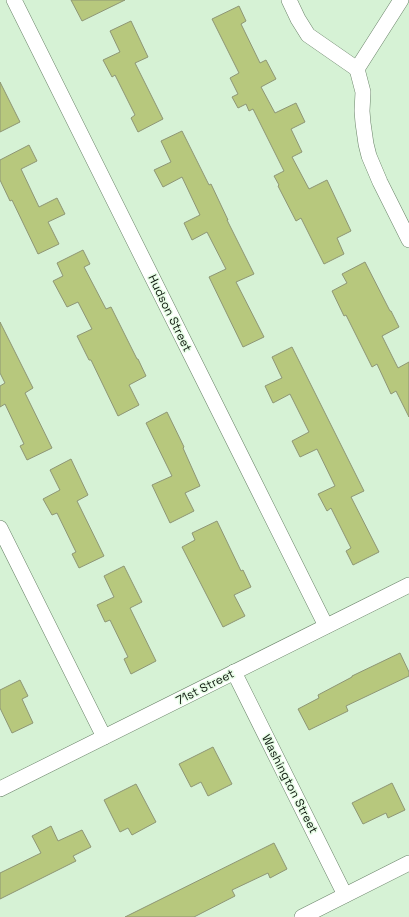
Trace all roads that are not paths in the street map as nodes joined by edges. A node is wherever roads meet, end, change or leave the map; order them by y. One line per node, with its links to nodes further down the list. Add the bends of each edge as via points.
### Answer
1 (14, 0): 8 (street, Hudson Street)
2 (289, 0): 4 (street, via 308,35)
3 (401, 0): 4 (street)
4 (357, 69): 5 (street, via 363,92 362,111 366,144 380,182)
5 (409, 240)
6 (0, 528): 10 (street)
7 (409, 585): 8 (street, 71st Street)
8 (326, 626): 9 (street, 71st Street)
9 (234, 672): 10 (street, 71st Street); 13 (street, Washington Street)
10 (104, 737): 11 (street, 71st Street)
11 (0, 789)
12 (409, 863): 13 (street)
13 (345, 895): 14 (street)
14 (302, 917)

